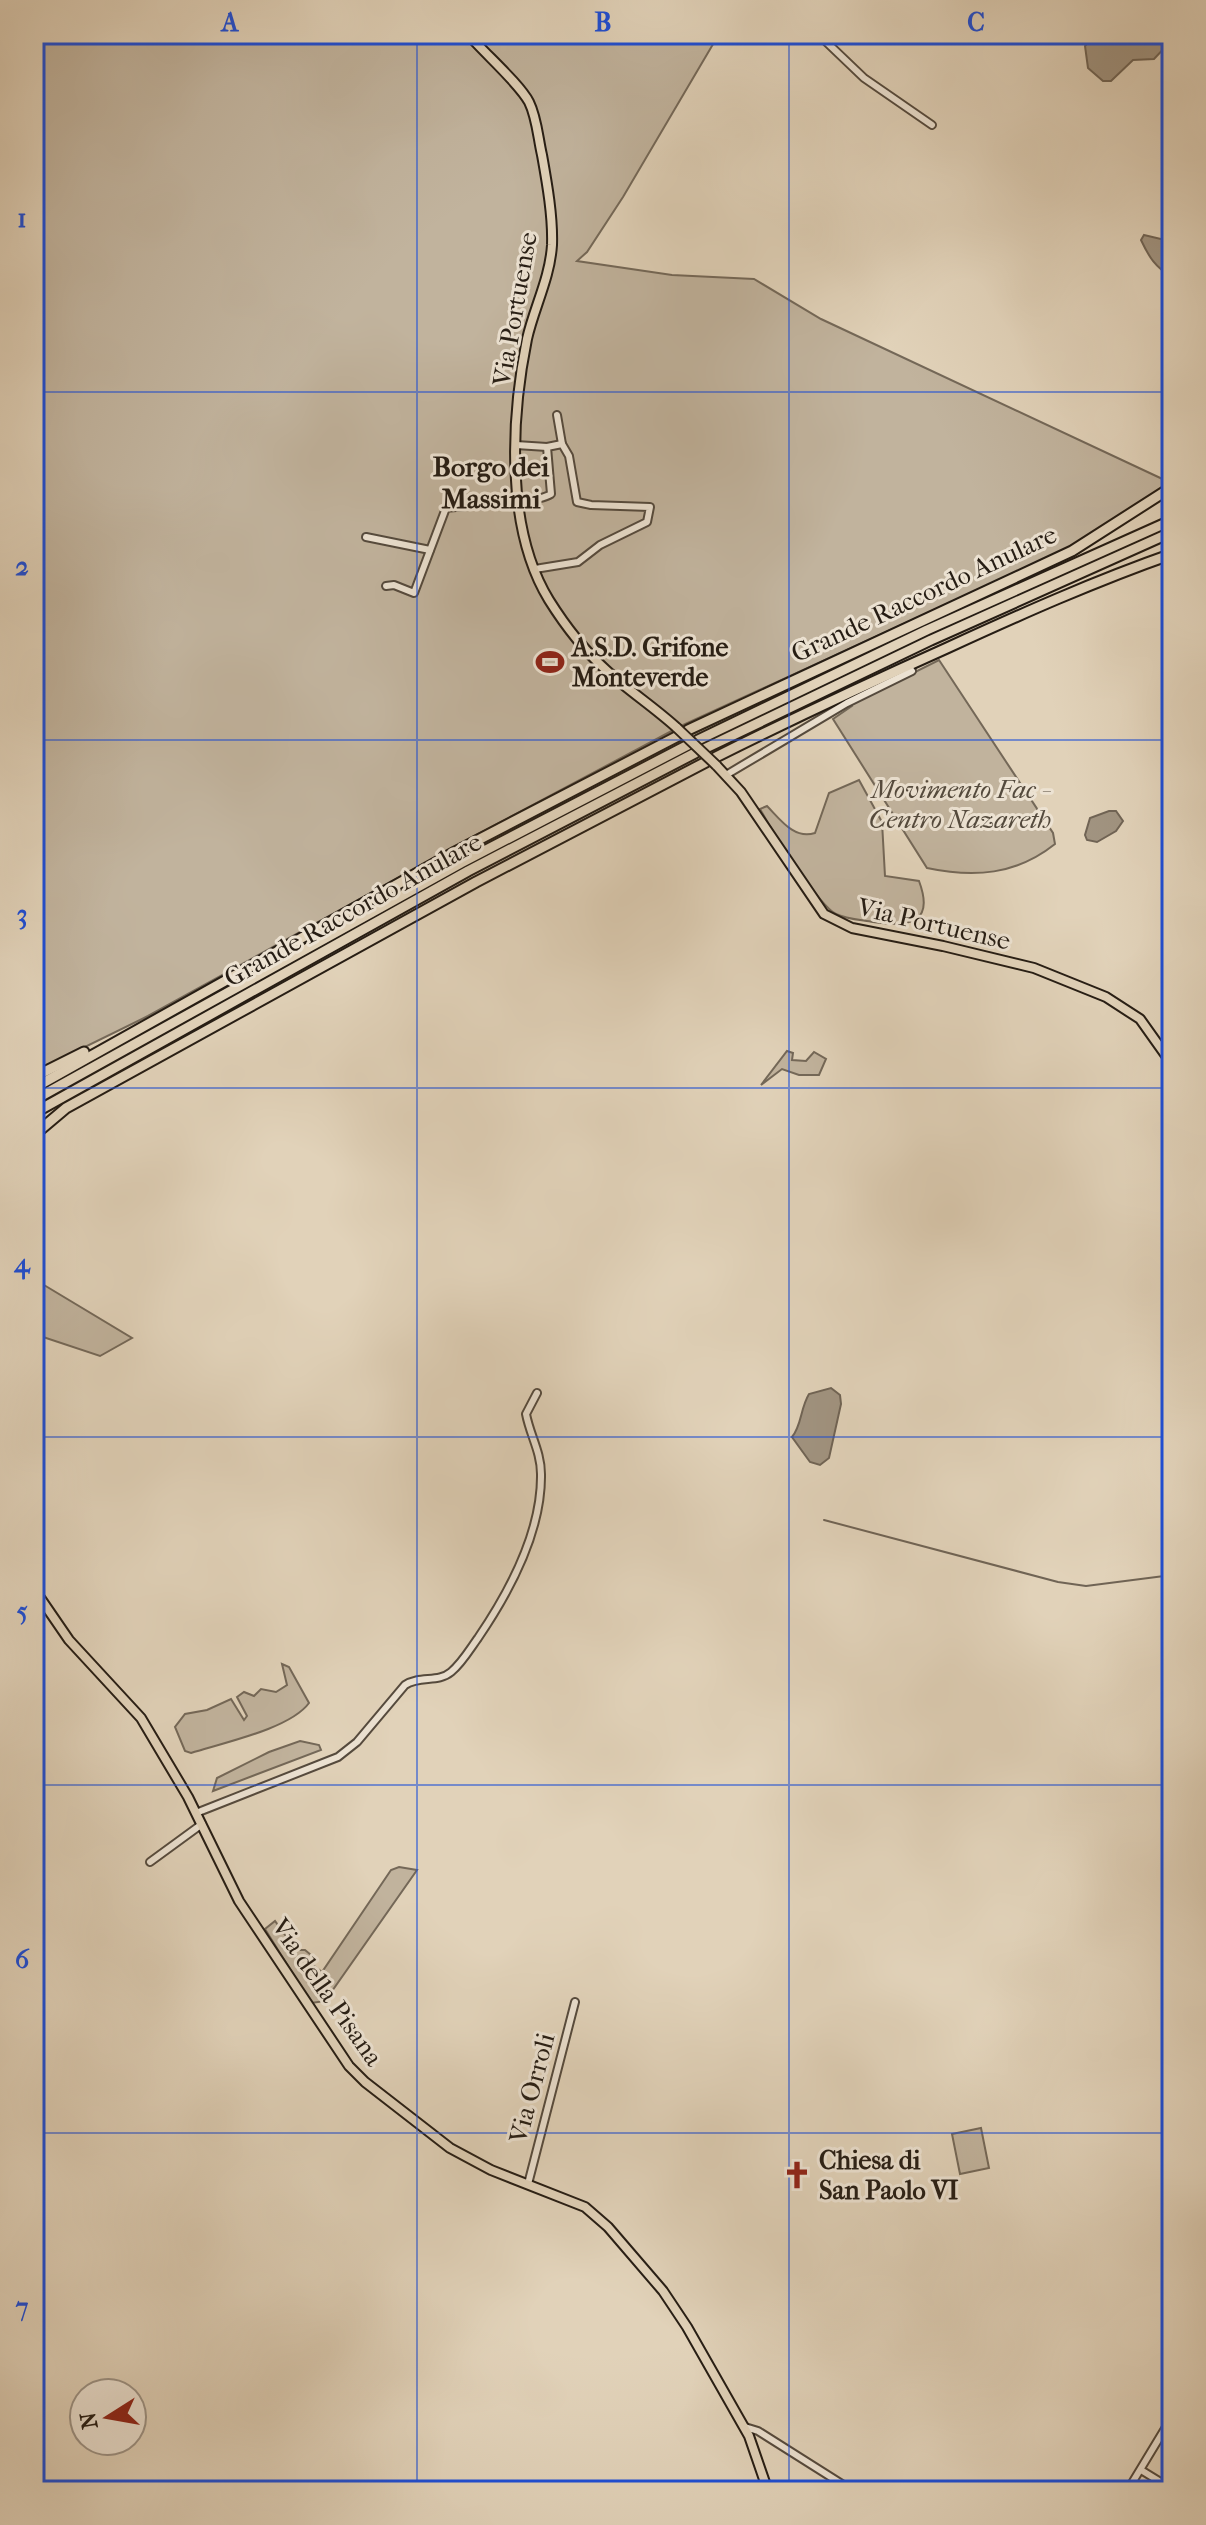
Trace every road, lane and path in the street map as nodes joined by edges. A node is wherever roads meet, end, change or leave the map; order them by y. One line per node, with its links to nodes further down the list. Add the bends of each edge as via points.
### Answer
1 (468, 34): 6 (main road, Via Portuense, via 528,99 549,209 552,245 527,340)
2 (818, 34): 3 (street, via 864,78)
3 (932, 125)
4 (557, 415): 5 (street)
5 (562, 444): 7 (street); 14 (street, via 577,502 650,507 650,513 647,522 578,562)
6 (516, 445): 7 (street); 9 (main road, Via Portuense)
7 (547, 447): 9 (street, via 551,494)
8 (1172, 487): 17 (highway, Grande Raccordo Anulare, via 1072,551)
9 (517, 501): 12 (street, via 446,508); 14 (main road, Via Portuense)
10 (1171, 518): 18 (highway, Grande Raccordo Anulare, via 927,630); 19 (highway, Grande Raccordo Anulare)
11 (366, 537): 12 (street)
12 (430, 550): 15 (street, via 414,593)
13 (1172, 554): 20 (highway, Grande Raccordo Anulare, via 1028,611)
14 (535, 569): 17 (main road, Via Portuense, via 554,606 604,669)
15 (386, 586)
16 (912, 671): 21 (street)
17 (681, 731): 20 (main road, Via Portuense, bridge); 22 (highway, Grande Raccordo Anulare)
18 (694, 746): 26 (highway, Grande Raccordo Anulare, via 461,863); 27 (highway, Grande Raccordo Anulare)
19 (706, 748)
20 (713, 761): 21 (main road, Via Portuense); 28 (highway, Grande Raccordo Anulare, via 463,889 66,1108)
21 (726, 775): 23 (main road, Via Portuense, via 824,914 852,928 1034,968 1106,997 1143,1023)
22 (166, 1012): 24 (highway); 25 (highway)
23 (1172, 1064)
24 (34, 1077)
25 (34, 1088)
26 (34, 1100)
27 (34, 1113)
28 (34, 1137)
29 (537, 1393): 31 (street, via 526,1413 541,1474 532,1532 496,1610 457,1666 445,1676 405,1685 338,1757)
30 (34, 1589): 31 (main road, Via della Pisana, via 69,1640 135,1709)
31 (196, 1813): 32 (main road, Via della Pisana)
32 (202, 1824): 33 (street); 35 (main road, Via della Pisana, via 239,1901 353,2070 445,2145)
33 (150, 1862)
34 (575, 2002): 35 (street, Via Orroli)
35 (528, 2184): 37 (main road, Via della Pisana, via 585,2207 615,2234 679,2314)
36 (1171, 2420): 38 (street)
37 (745, 2427): 40 (main road, Via della Pisana); 41 (street)
38 (1141, 2470): 39 (street); 42 (street, via 1127,2490 1107,2485)
39 (1172, 2489)
40 (768, 2491)
41 (853, 2491)
42 (1094, 2491)

